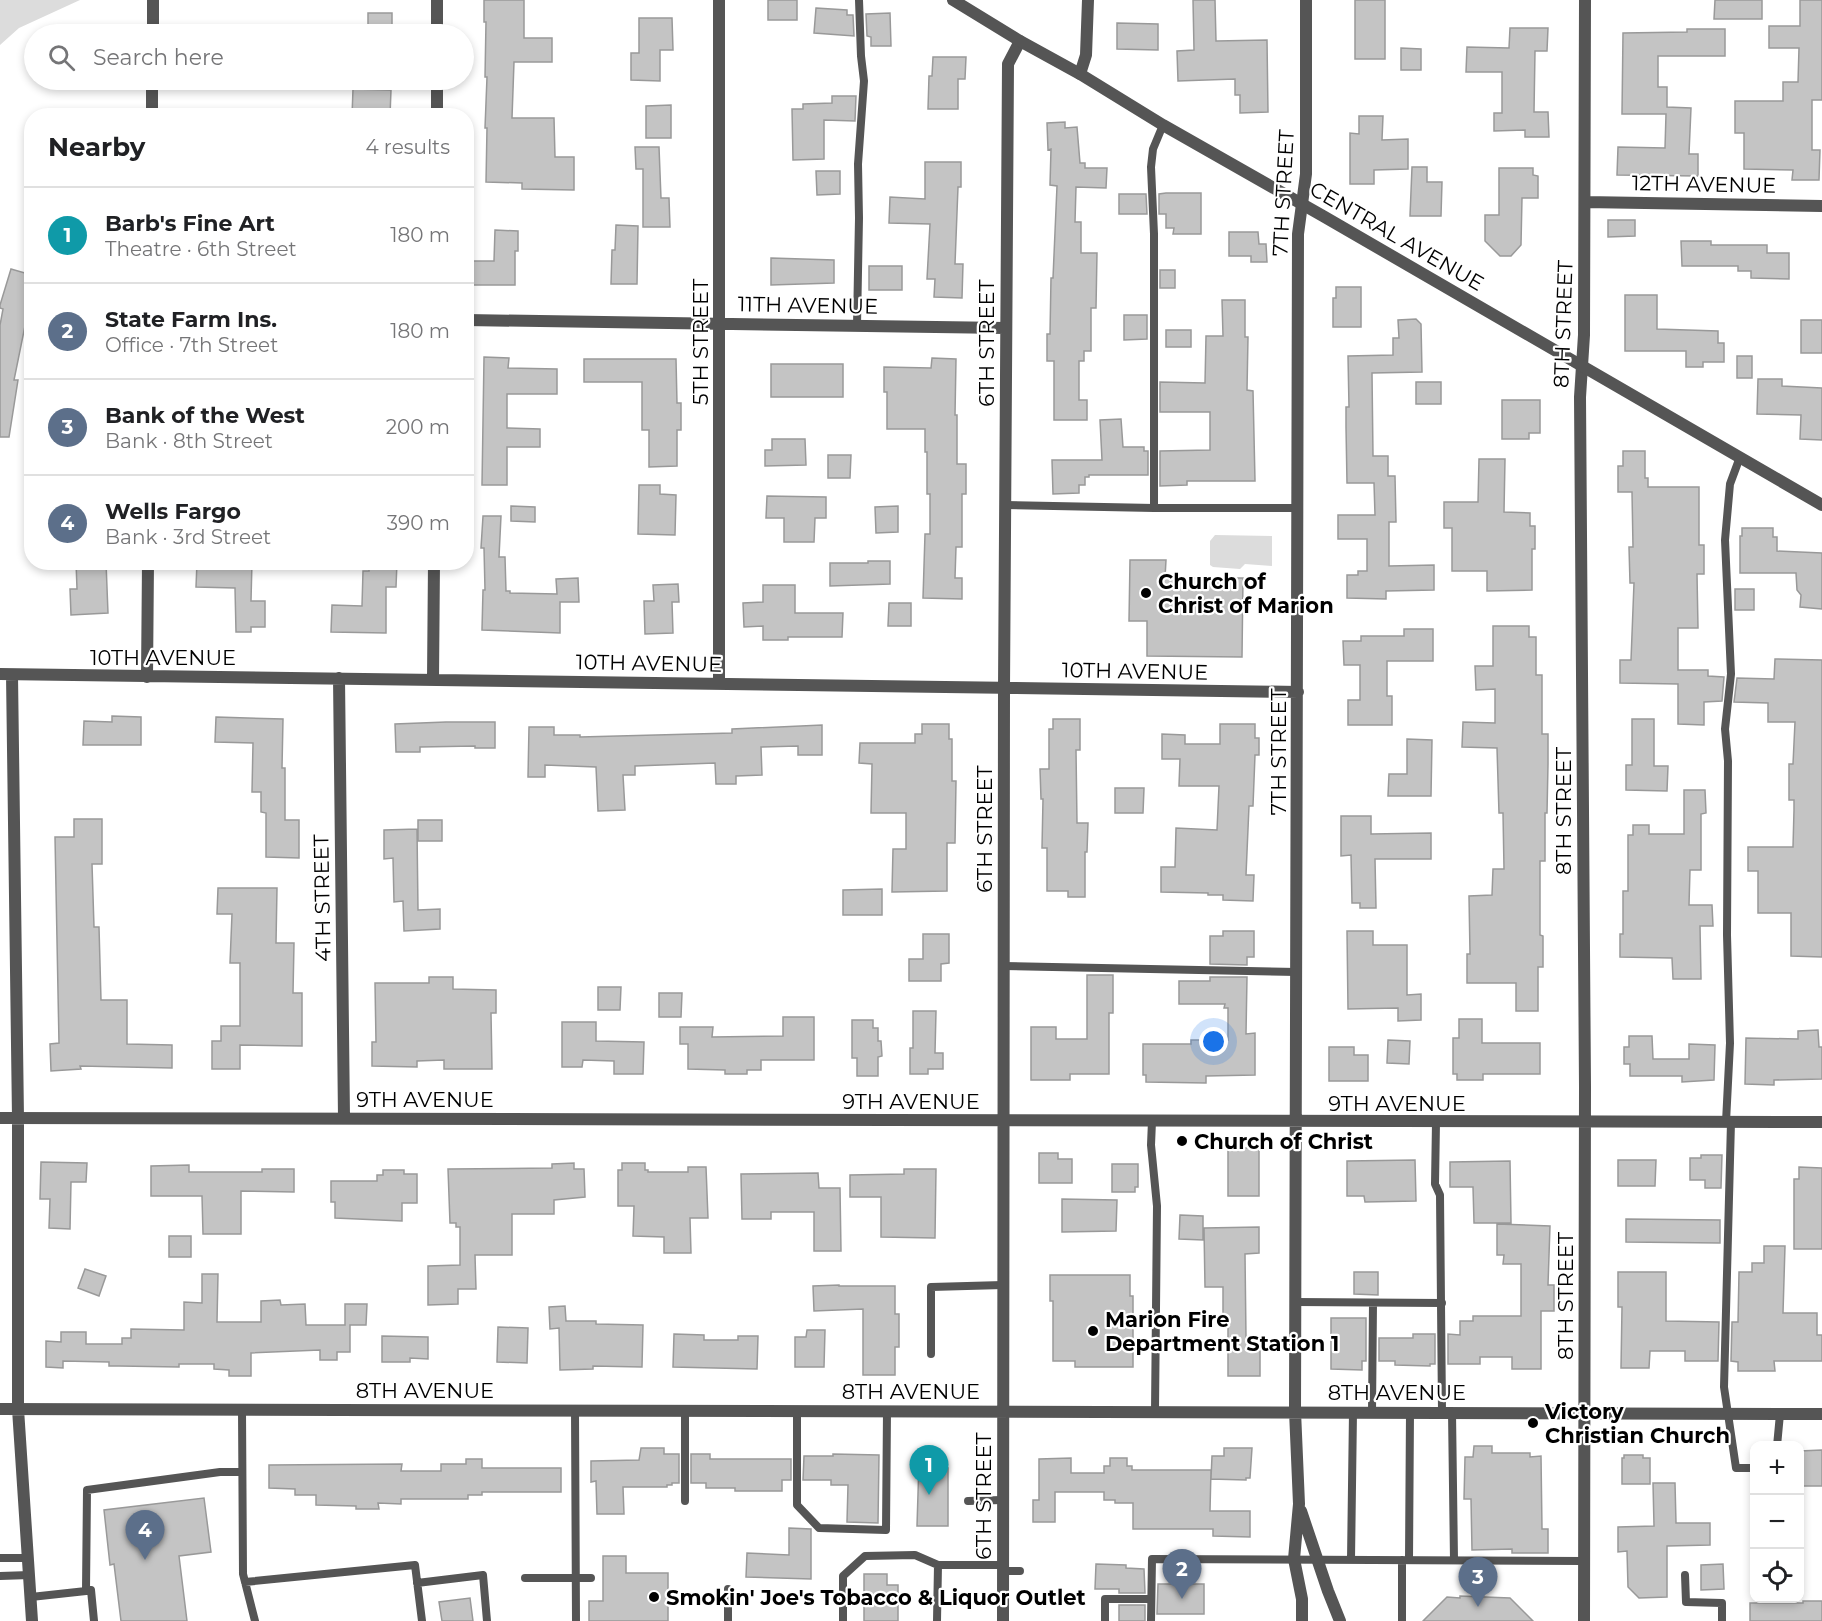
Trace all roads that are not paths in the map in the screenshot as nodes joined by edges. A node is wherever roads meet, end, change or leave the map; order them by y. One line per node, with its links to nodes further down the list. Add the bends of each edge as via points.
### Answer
1 (153, 0): 9 (street)
2 (437, 0): 10 (street)
3 (719, 0): 22 (street, 5TH STREET)
4 (860, 0): 23 (lane, via 864,81 858,164)
5 (953, 0): 11 (street, CENTRAL AVENUE)
6 (1088, 0): 12 (street, via 1086,55)
7 (1306, 0): 19 (street, 7TH STREET)
8 (1585, 0): 18 (street, 8TH STREET)
9 (153, 24)
10 (437, 24)
11 (1020, 41): 12 (street, CENTRAL AVENUE); 24 (street, 6TH STREET, via 1008,64)
12 (1080, 74): 17 (street, CENTRAL AVENUE)
13 (152, 90): 15 (street)
14 (437, 90): 16 (street)
15 (152, 108)
16 (437, 108)
17 (1162, 125): 19 (street, CENTRAL AVENUE); 29 (lane, via 1153,148 1151,168)
18 (1585, 202): 20 (street, 12TH AVENUE); 25 (street, 8TH STREET)
19 (1303, 204): 25 (street, CENTRAL AVENUE); 30 (street, 7TH STREET, via 1299,234)
20 (1822, 206)
21 (474, 320): 22 (street, 11TH AVENUE)
22 (719, 323): 23 (street, 11TH AVENUE); 37 (street, 5TH STREET)
23 (857, 325): 24 (street, 11TH AVENUE)
24 (1005, 328): 27 (street, 6TH STREET)
25 (1582, 365): 26 (street, CENTRAL AVENUE); 49 (street, 8TH STREET)
26 (1740, 457): 28 (street, CENTRAL AVENUE); 50 (lane, via 1730,484 1725,540 1731,674 1725,729)
27 (1005, 505): 29 (lane); 38 (street, 6TH STREET)
28 (1822, 505)
29 (1154, 508): 30 (lane)
30 (1299, 508): 39 (street, 7TH STREET)
31 (148, 570): 34 (street)
32 (434, 570): 36 (street)
33 (6, 675): 34 (street, 10TH AVENUE); 43 (street)
34 (147, 677): 35 (street, 10TH AVENUE)
35 (339, 678): 36 (street, 10TH AVENUE); 44 (street, 4TH STREET)
36 (433, 679): 37 (street, 10TH AVENUE)
37 (719, 684): 38 (street, 10TH AVENUE)
38 (1004, 688): 39 (street, 10TH AVENUE); 40 (street, 6TH STREET)
39 (1298, 692): 41 (street, 7TH STREET)
40 (1003, 966): 41 (lane); 45 (street, 6TH STREET)
41 (1298, 972): 47 (street, 7TH STREET)
42 (0, 1118): 43 (street, 9TH AVENUE)
43 (18, 1118): 44 (street, 9TH AVENUE); 58 (street)
44 (344, 1118): 45 (street, 9TH AVENUE)
45 (1003, 1121): 46 (street, 9TH AVENUE); 52 (street, 6TH STREET)
46 (1152, 1121): 47 (street, 9TH AVENUE); 65 (lane, via 1157,1206)
47 (1297, 1122): 48 (street, 9TH AVENUE); 53 (street, 7TH STREET)
48 (1436, 1122): 49 (street, 9TH AVENUE); 55 (lane, via 1435,1184 1440,1195)
49 (1585, 1122): 50 (street, 9TH AVENUE); 71 (street, 8TH STREET)
50 (1729, 1122): 51 (street, 9TH AVENUE); 72 (lane, via 1724,1387)
51 (1822, 1122)
52 (1003, 1285): 56 (lane, via 931,1287); 64 (street, 6TH STREET)
53 (1296, 1302): 54 (lane); 66 (street, 7TH STREET)
54 (1373, 1303): 55 (lane); 68 (lane)
55 (1442, 1303): 70 (lane)
56 (931, 1354)
57 (0, 1409): 58 (street, 8TH AVENUE)
58 (18, 1409): 59 (street, 8TH AVENUE); 83 (street)
59 (242, 1410): 60 (street, 8TH AVENUE); 77 (lane)
60 (575, 1410): 61 (street, 8TH AVENUE); 99 (lane)
61 (685, 1410): 62 (street, 8TH AVENUE); 79 (lane)
62 (797, 1410): 63 (street, 8TH AVENUE); 63 (lane, via 797,1505 819,1528 886,1530)
63 (887, 1411): 64 (street, 8TH AVENUE)
64 (1002, 1411): 65 (street, 8TH AVENUE); 78 (street, 6TH STREET)
65 (1155, 1411): 66 (street, 8TH AVENUE)
66 (1295, 1411): 67 (street, 8TH AVENUE); 81 (street, 7TH STREET)
67 (1353, 1412): 68 (street, 8TH AVENUE); 87 (lane)
68 (1372, 1412): 69 (street, 8TH AVENUE)
69 (1410, 1412): 70 (street, 8TH AVENUE); 88 (lane)
70 (1447, 1412): 71 (street, 8TH AVENUE); 89 (lane)
71 (1584, 1412): 72 (street, 8TH AVENUE); 90 (street, 8TH STREET)
72 (1729, 1413): 73 (street, 8TH AVENUE); 76 (lane, via 1736,1468)
73 (1780, 1414): 74 (street, 8TH AVENUE); 75 (lane)
74 (1822, 1414)
75 (1777, 1441)
76 (1750, 1468)
77 (242, 1472): 101 (lane); 105 (lane, via 87,1490 86,1591)
78 (1002, 1500): 80 (lane); 92 (street, 6TH STREET)
79 (684, 1501)
80 (968, 1501)
81 (1299, 1504): 85 (street, 7TH STREET); 86 (street, 7TH STREET)
82 (0, 1558): 83 (lane)
83 (29, 1558): 95 (street)
84 (1191, 1559): 85 (lane); 94 (lane); 106 (lane, via 1152,1559)
85 (1294, 1559): 86 (lane); 119 (street, 7TH STREET)
86 (1317, 1560): 87 (lane); 120 (street, 7TH STREET)
87 (1351, 1560): 88 (lane)
88 (1406, 1560): 89 (lane); 121 (lane)
89 (1454, 1560): 90 (lane)
90 (1584, 1561): 122 (street, 8TH STREET)
91 (938, 1565): 92 (lane); 114 (lane, via 915,1555 865,1556 843,1576); 115 (lane)
92 (1003, 1568): 93 (lane); 116 (street, 6TH STREET)
93 (1020, 1571)
94 (1192, 1572)
95 (30, 1575): 97 (lane); 105 (street)
96 (1685, 1575): 123 (lane, via 1686,1602 1722,1603)
97 (0, 1576)
98 (525, 1578): 99 (lane)
99 (576, 1578): 100 (lane); 112 (lane)
100 (591, 1578)
101 (245, 1582): 102 (lane, via 415,1565); 109 (lane)
102 (417, 1583): 110 (lane); 111 (lane, via 483,1575)
103 (728, 1589): 113 (lane)
104 (90, 1590): 108 (lane)
105 (31, 1597): 107 (street)
106 (1151, 1599): 117 (lane, via 1105,1599); 118 (lane)
107 (32, 1621)
108 (94, 1621)
109 (255, 1621)
110 (422, 1621)
111 (487, 1621)
112 (576, 1621)
113 (728, 1621)
114 (843, 1621)
115 (937, 1621)
116 (1003, 1621)
117 (1105, 1621)
118 (1151, 1621)
119 (1302, 1621)
120 (1340, 1621)
121 (1402, 1621)
122 (1584, 1621)
123 (1722, 1621)

